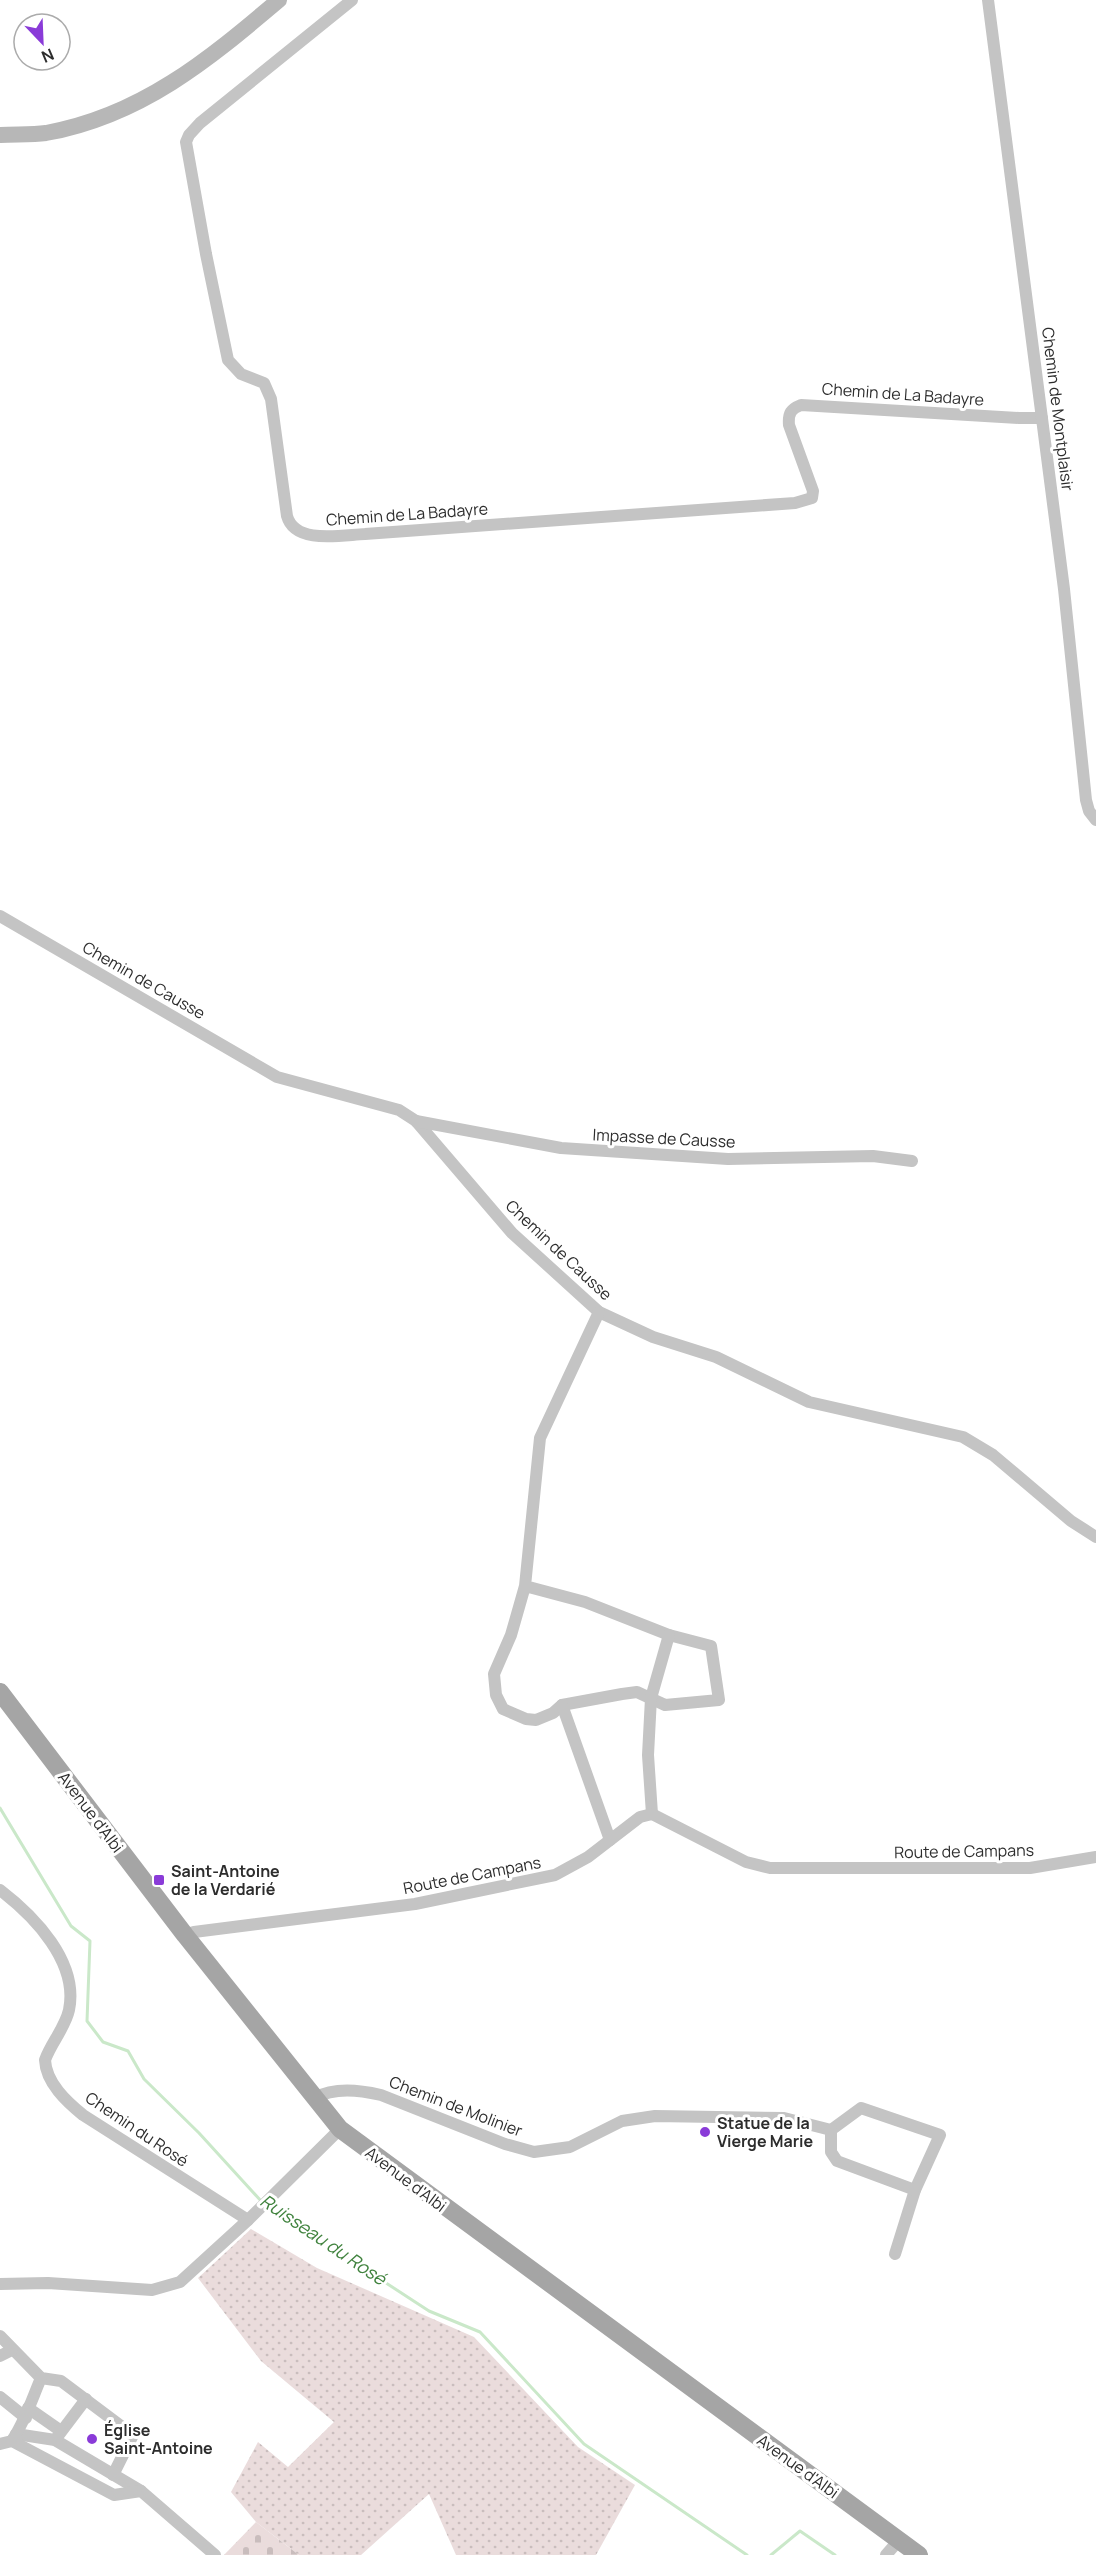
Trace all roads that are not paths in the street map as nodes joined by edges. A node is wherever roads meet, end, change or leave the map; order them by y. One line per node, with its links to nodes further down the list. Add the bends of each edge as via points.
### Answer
1 (279, 0): 4 (main road, via 183,77 147,97 91,121 45,133)
2 (352, 0): 5 (street, Chemin de La Badayre, via 200,123 186,142 228,360 241,374 264,383 271,399 287,516 295,530 318,537 795,503 812,498 813,491 789,425 792,409 801,405)
3 (988, 0): 5 (street, Chemin de Montplaisir)
4 (0, 135)
5 (1042, 418): 6 (street, Chemin de Montplaisir, via 1086,800)
6 (1096, 820)
7 (0, 916): 8 (street, Chemin de Causse, via 277,1077 399,1110)
8 (416, 1121): 9 (street, Impasse de Causse, via 561,1148 728,1159 873,1156); 10 (street, Chemin de Causse, via 512,1233)
9 (912, 1161)
10 (599, 1312): 11 (street, Chemin de Causse, via 654,1337 717,1357 809,1402 963,1437 993,1455 1071,1521); 12 (street, via 540,1438)
11 (1096, 1537)
12 (525, 1586): 13 (street, via 585,1602); 16 (street, via 511,1635 494,1674 496,1695 503,1709 526,1719 536,1720)
13 (669, 1635): 15 (street); 15 (street, via 711,1646 719,1700 665,1705)
14 (0, 1692): 21 (main road, Avenue d'Albi)
15 (651, 1698): 16 (street, via 637,1692); 17 (street, via 648,1755)
16 (562, 1705): 18 (street)
17 (652, 1814): 18 (street, Route de Campans); 19 (street, Route de Campans, via 746,1862 770,1868 1029,1868)
18 (610, 1840): 21 (street, Route de Campans, via 555,1875 415,1904)
19 (1096, 1857)
20 (0, 1890): 26 (street, Chemin du Rosé, via 43,1930 60,1956 67,1979 70,2008 45,2060 61,2094 83,2115)
21 (185, 1935): 22 (main road, Avenue d'Albi)
22 (314, 2098): 23 (main road, Avenue d'Albi); 24 (street, Chemin de Molinier, via 331,2091 381,2095 534,2152 570,2147 622,2121 654,2116 784,2118)
23 (340, 2129): 26 (street); 40 (main road, Avenue d'Albi)
24 (831, 2130): 25 (street, via 831,2152 837,2160); 25 (street, via 861,2108 940,2135)
25 (915, 2190): 27 (street)
26 (248, 2220): 28 (street, via 187,2278 166,2288)
27 (895, 2254)
28 (0, 2283)
29 (0, 2336): 30 (street)
30 (12, 2350): 31 (street); 32 (street)
31 (0, 2356)
32 (42, 2378): 34 (street, via 61,2381); 35 (street)
33 (0, 2397): 35 (street)
34 (86, 2399): 36 (street); 38 (street, via 133,2435)
35 (27, 2413): 36 (street); 37 (street)
36 (58, 2436): 37 (street); 38 (street)
37 (6, 2440): 39 (street, via 114,2495)
38 (113, 2475): 39 (street)
39 (141, 2491): 41 (street)
40 (899, 2540): 42 (street); 43 (main road, Avenue d'Albi)
41 (215, 2555)
42 (886, 2555)
43 (919, 2555)

